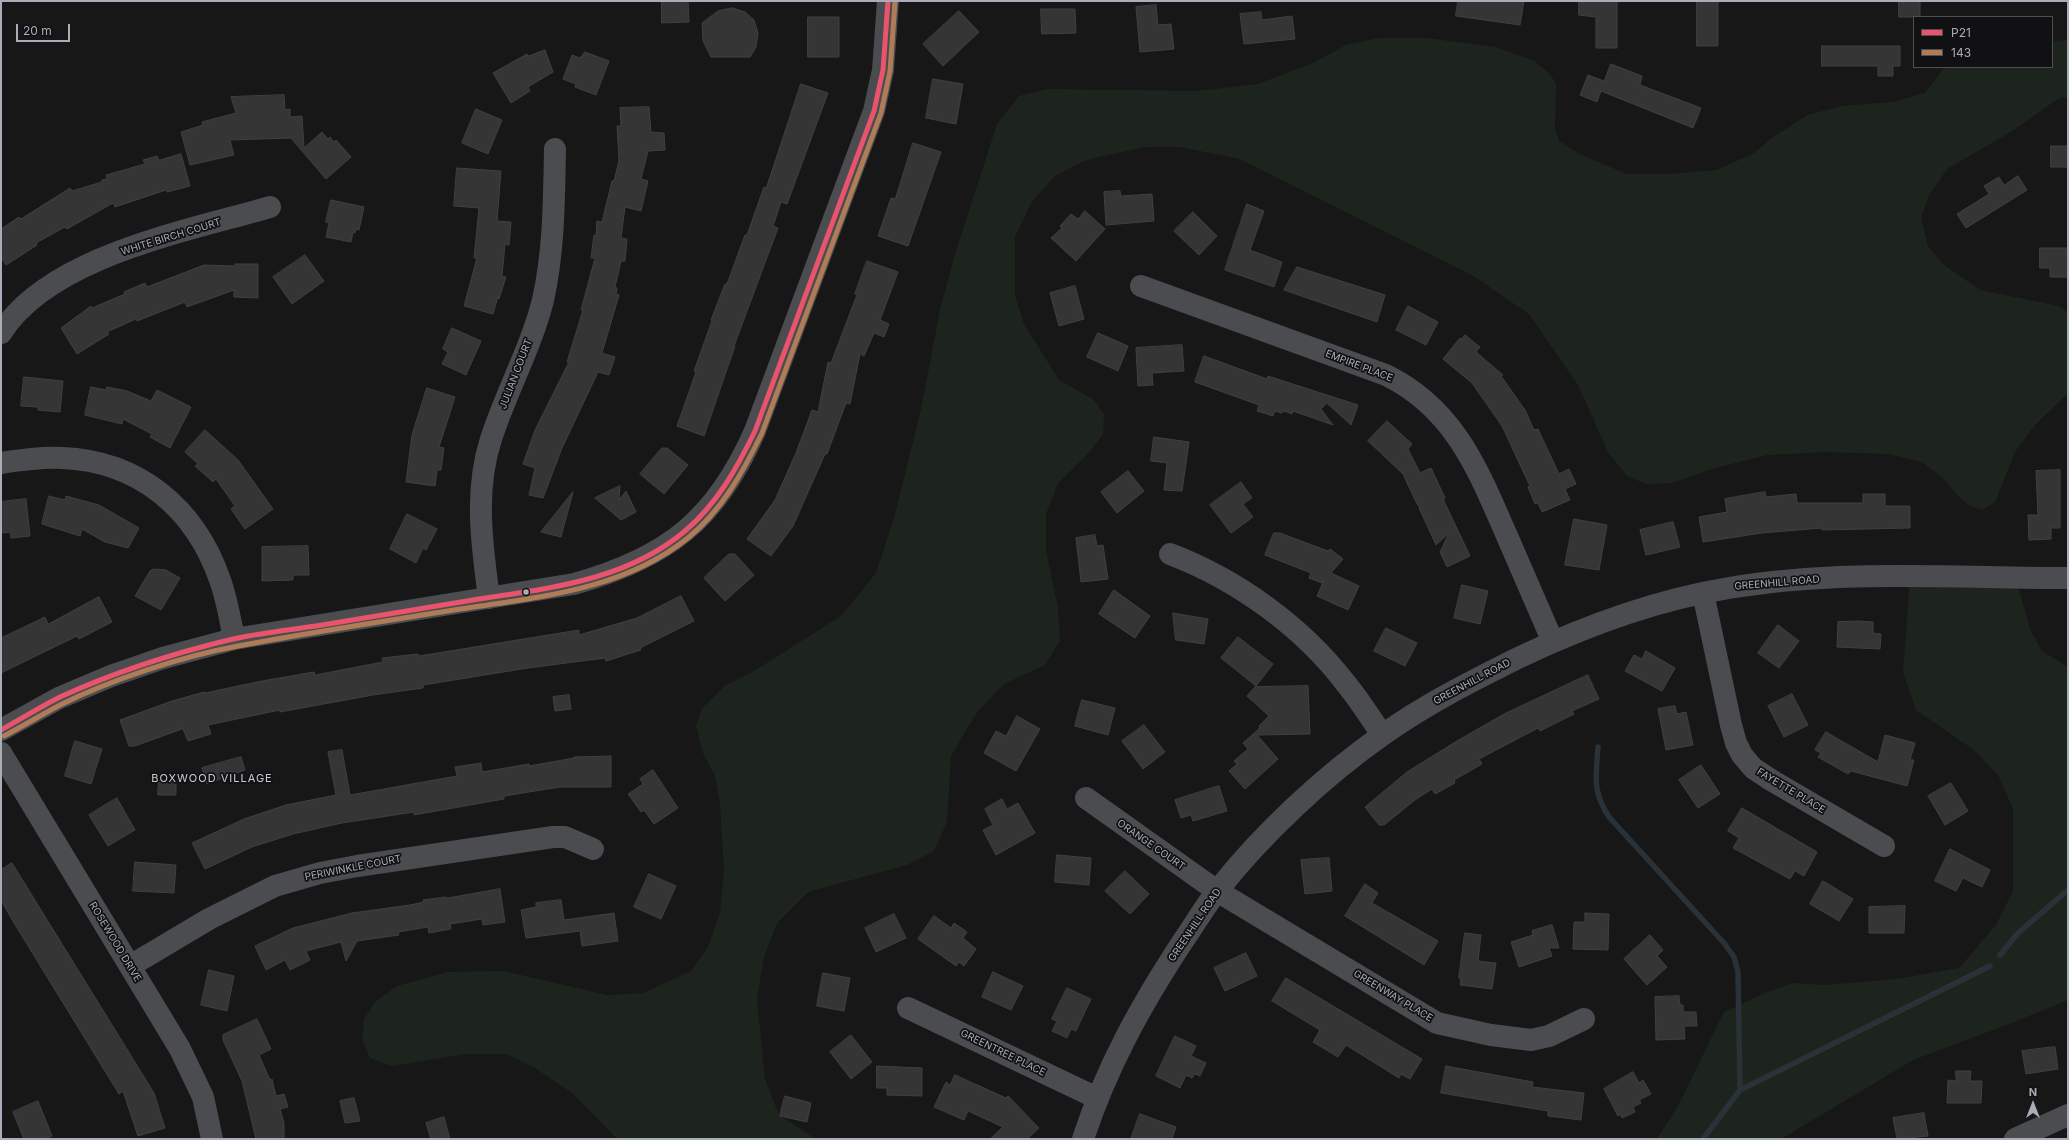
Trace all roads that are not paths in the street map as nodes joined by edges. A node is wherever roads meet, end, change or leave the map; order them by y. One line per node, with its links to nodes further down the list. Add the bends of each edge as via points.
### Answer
1 (888, 1): 10 (street, via 883,70 874,110 755,431 734,474 698,519 656,553 587,580)
2 (556, 149): 10 (street, JULIAN COURT, via 551,250 542,301 530,341 491,439 485,464 480,522)
3 (270, 207): 5 (street, WHITE BIRCH COURT, via 135,246 93,263 36,296 19,311)
4 (1141, 286): 12 (street, EMPIRE PLACE, via 1386,375 1407,387 1431,406 1452,428 1479,472)
5 (1, 333)
6 (1, 463): 11 (street, via 34,458 88,460 130,475 157,490 177,506 190,522 211,558 224,594)
7 (1170, 554): 14 (street, via 1202,567 1233,585 1291,626 1317,650 1347,684)
8 (2068, 578): 9 (street, GREENHILL ROAD, via 1801,579)
9 (1703, 593): 12 (street, GREENHILL ROAD, via 1628,613); 17 (street, FAYETTE PLACE, via 1731,726 1742,755 1753,768 1771,780)
10 (489, 598): 11 (street)
11 (234, 639): 13 (street, via 163,658 111,676 58,698)
12 (1553, 642): 14 (street, GREENHILL ROAD, via 1471,681)
13 (1, 730)
14 (1382, 734): 19 (street, GREENHILL ROAD, via 1298,805)
15 (1, 753): 20 (street, ROSEWOOD DRIVE)
16 (1086, 798): 19 (street, ORANGE COURT)
17 (1884, 846)
18 (593, 849): 20 (street, PERIWINKLE COURT, via 565,837 553,837 320,873 275,886 251,897)
19 (1217, 891): 22 (street, GREENWAY PLACE, via 1437,1023 1491,1035 1531,1040 1549,1036); 23 (street, GREENHILL ROAD, via 1132,1022)
20 (130, 966): 25 (street, ROSEWOOD DRIVE, via 180,1049 194,1078 203,1098)
21 (908, 1008): 23 (street, GREENTREE PLACE)
22 (1584, 1019)
23 (1097, 1098): 26 (street, GREENHILL ROAD)
24 (2068, 1115): 27 (street)
25 (212, 1139)
26 (1083, 1139)
27 (2015, 1139)

